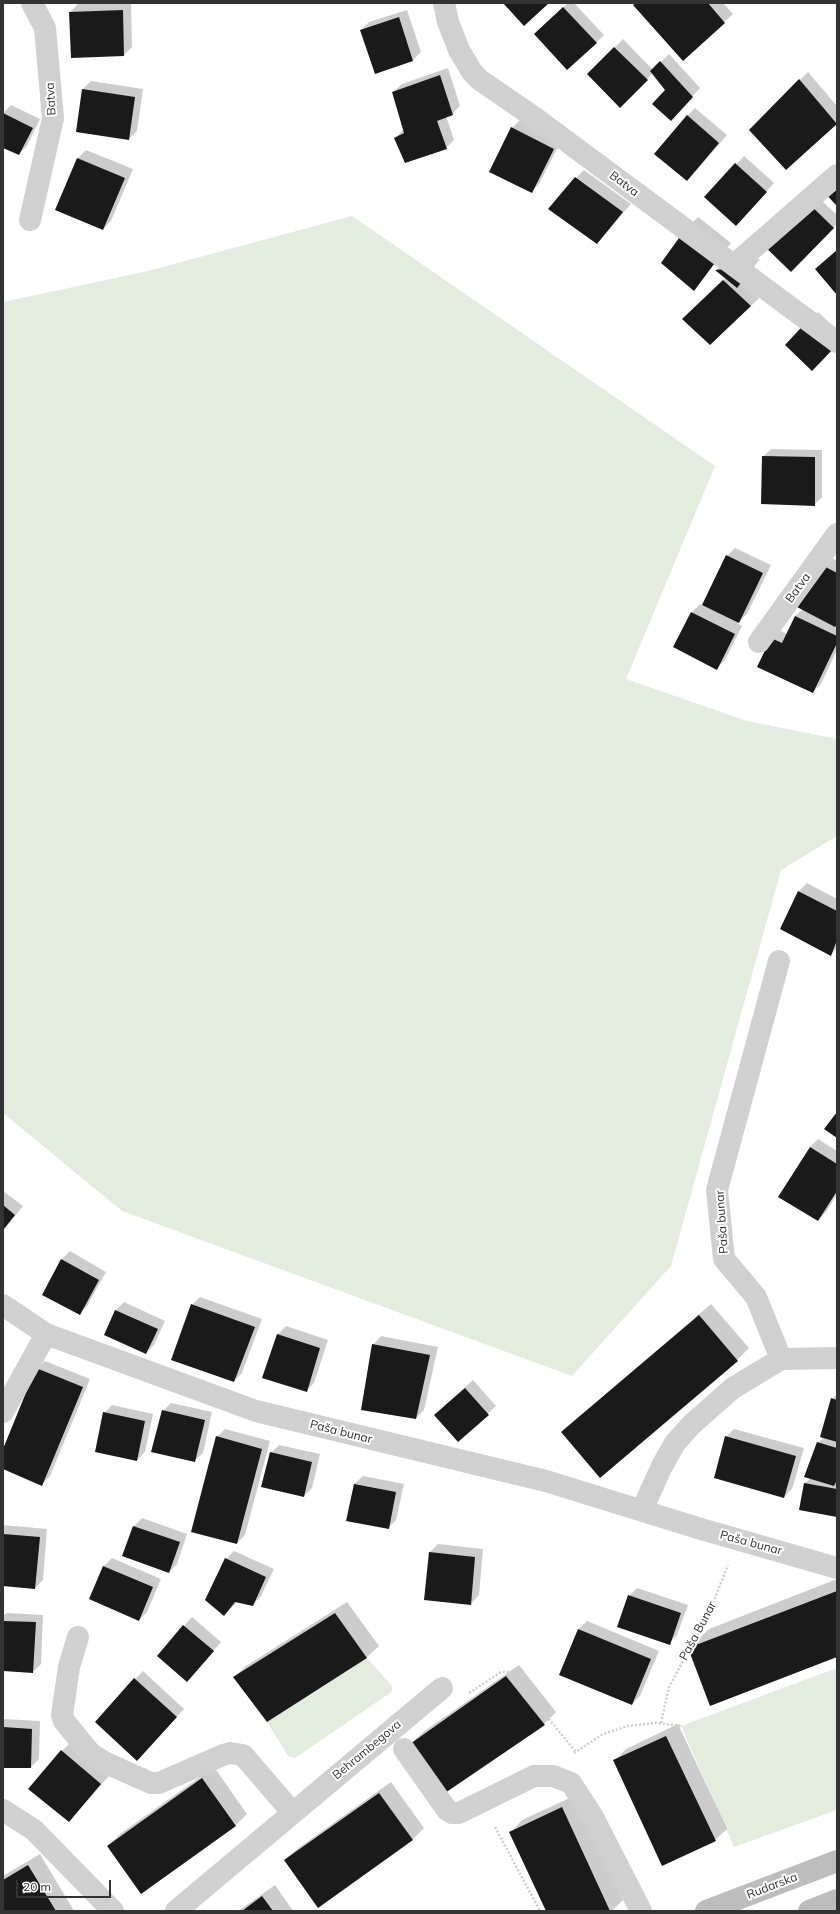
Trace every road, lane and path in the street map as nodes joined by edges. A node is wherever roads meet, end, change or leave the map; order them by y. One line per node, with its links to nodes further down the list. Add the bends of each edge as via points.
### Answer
1 (32, 3): 4 (street, Batva, via 45,28 53,118)
2 (444, 3): 5 (street, Batva, via 459,50 480,80)
3 (837, 175): 5 (street)
4 (30, 220)
5 (734, 265): 6 (street, Batva)
6 (837, 342)
7 (837, 534): 8 (street, Batva)
8 (759, 642)
9 (779, 961): 13 (street, Paša bunar, via 718,1190 724,1259 756,1297)
10 (3, 1306): 11 (street, Paša bunar)
11 (46, 1334): 14 (street); 15 (street, Paša bunar, via 256,1411 546,1481)
12 (837, 1358): 13 (street)
13 (781, 1359): 15 (street, via 732,1388 692,1424 675,1443)
14 (3, 1412)
15 (642, 1510): 16 (street, Paša bunar)
16 (736, 1539): 17 (street, Paša bunar); 21 (path, Paša Bunar, via 725,1577 710,1611 668,1687)
17 (837, 1568)
18 (78, 1637): 28 (street, via 69,1667 62,1714 64,1721 91,1754 151,1783 159,1783 223,1755 243,1755)
19 (442, 1688): 28 (street, Behrambegova)
20 (465, 1696): 24 (path, via 501,1672 510,1672)
21 (661, 1724): 22 (path); 24 (path, via 641,1724 615,1730 603,1734)
22 (681, 1726)
23 (404, 1749): 26 (street, Behrambegova, via 449,1812 459,1813)
24 (576, 1752): 25 (path)
25 (553, 1776): 26 (street, Behrambegova, via 541,1774 527,1778); 34 (street, Behrambegova, via 571,1783 575,1788 593,1817)
26 (482, 1801): 33 (path)
27 (3, 1810): 31 (street, via 34,1830)
28 (292, 1812): 32 (street, Behrambegova)
29 (837, 1860): 35 (main road, Rudarska)
30 (837, 1900): 36 (main road)
31 (113, 1911)
32 (176, 1911)
33 (540, 1911)
34 (641, 1911)
35 (706, 1911)
36 (809, 1911)

